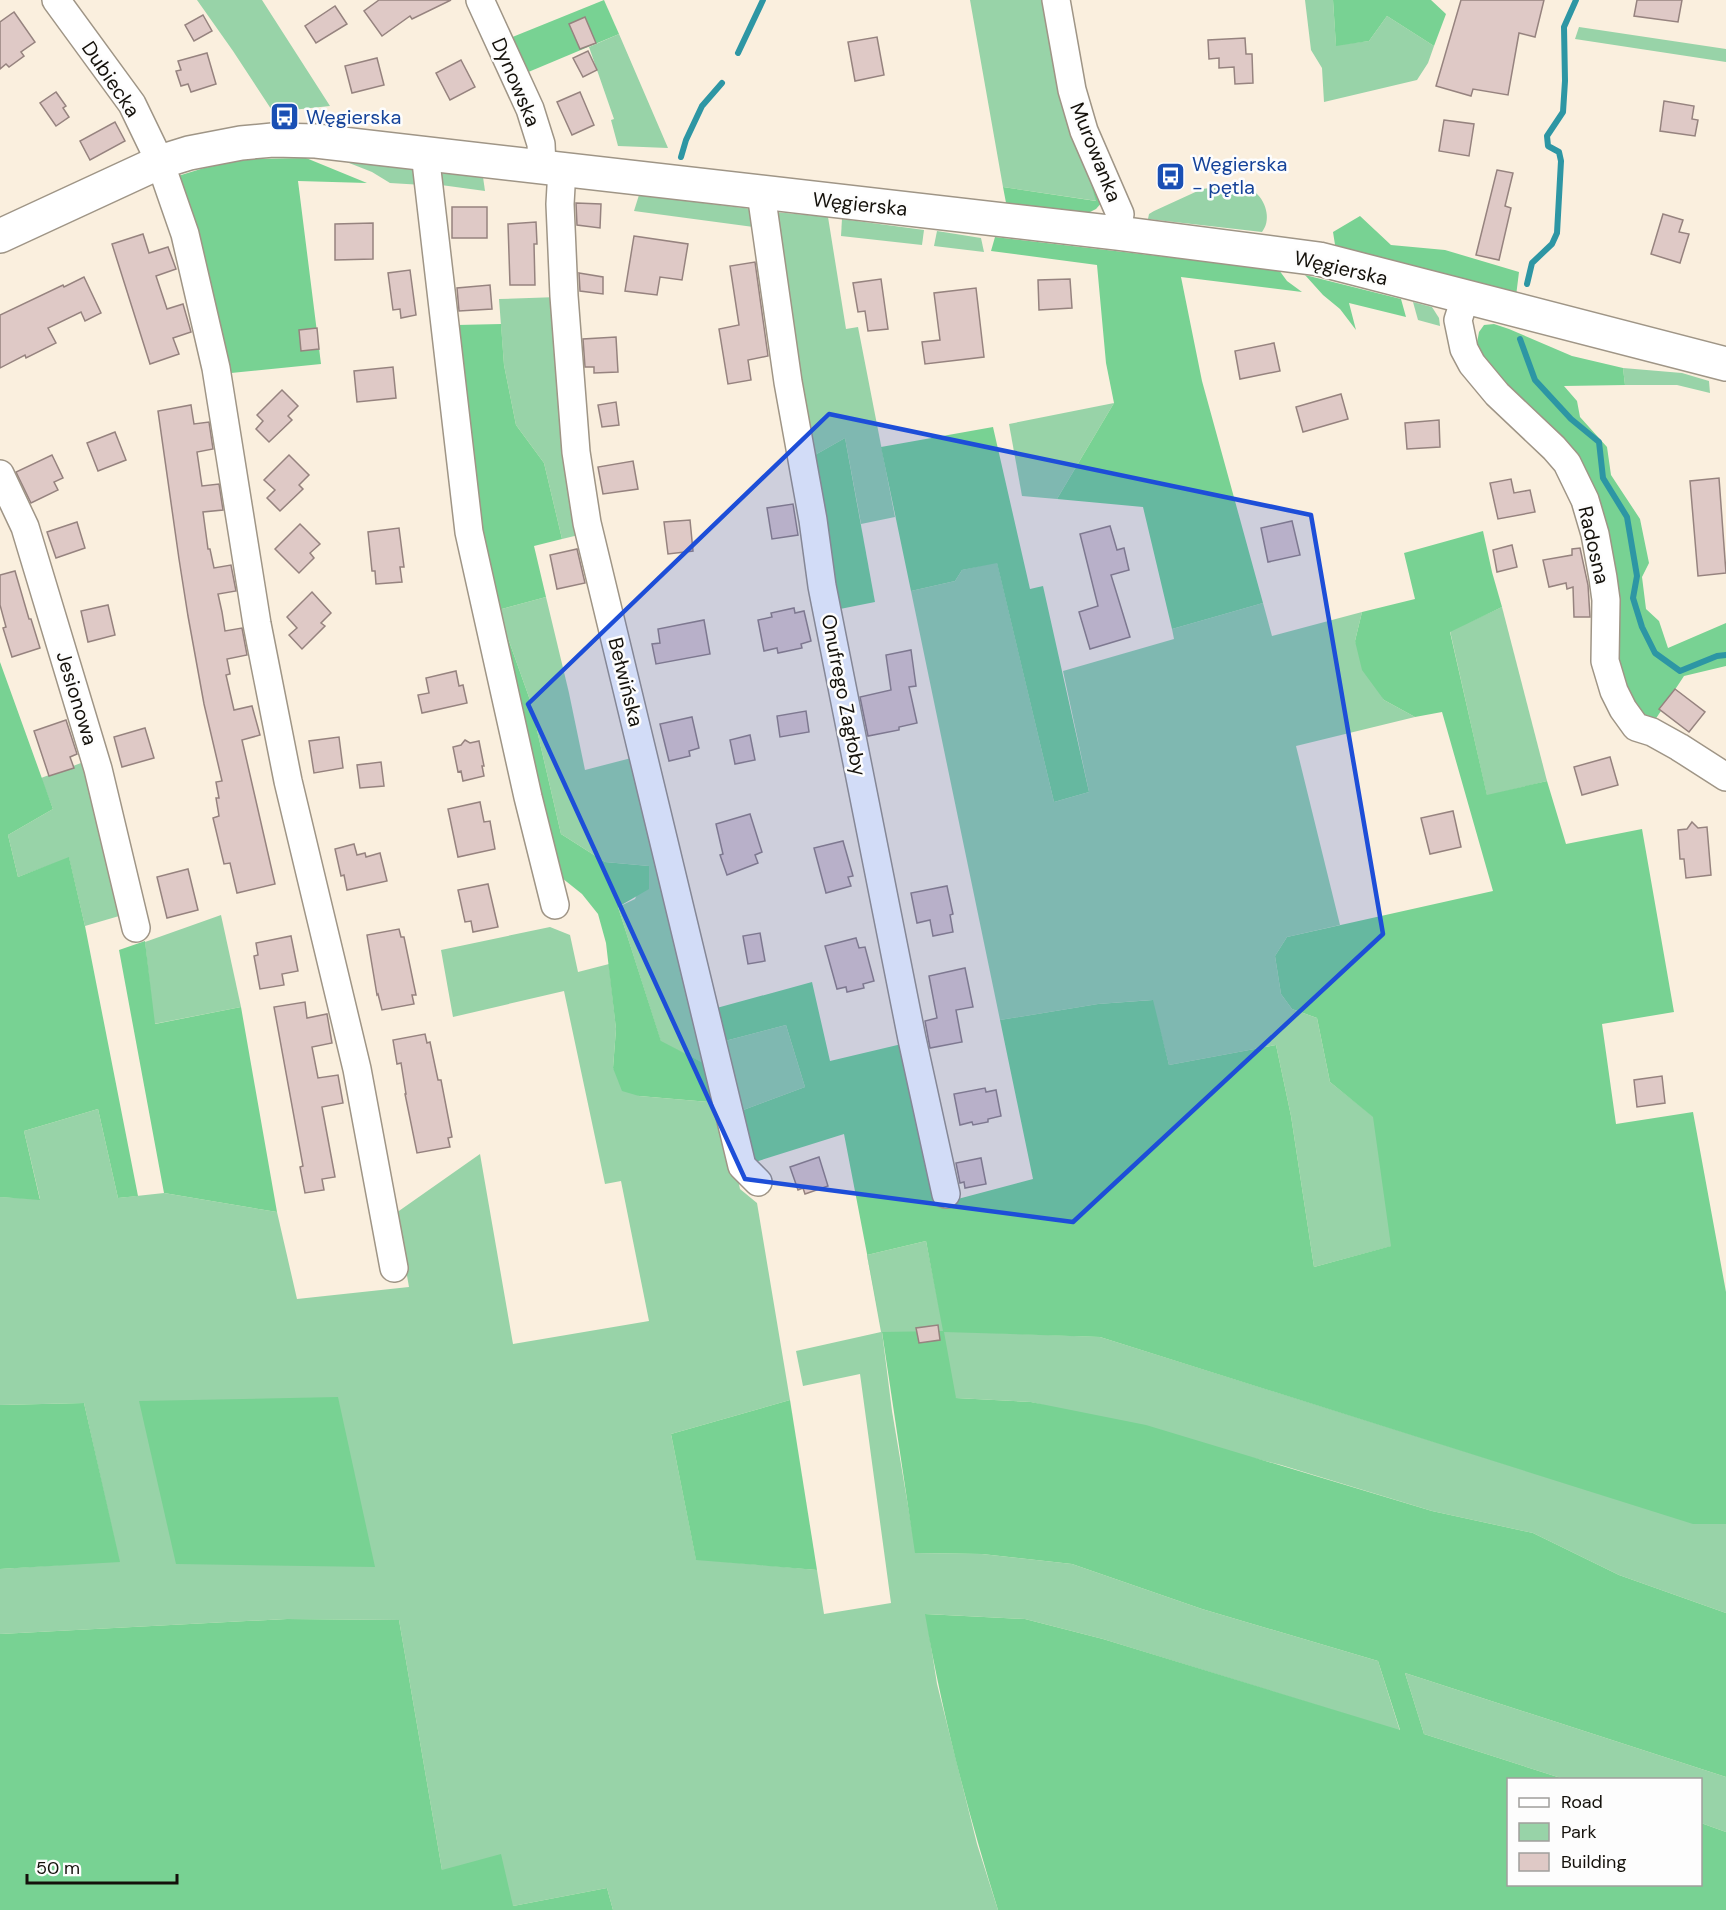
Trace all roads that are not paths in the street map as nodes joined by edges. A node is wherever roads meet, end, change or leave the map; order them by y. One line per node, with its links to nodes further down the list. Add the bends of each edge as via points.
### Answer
1 (56, 0): 5 (street, Dubiecka, via 132,104)
2 (480, 0): 6 (street, Dynowska)
3 (1056, 0): 8 (street, Murowanka, via 1072,90 1084,131 1120,214)
4 (425, 153): 5 (main road, Węgierska, via 273,140 189,153); 6 (main road, Węgierska); 14 (street, via 469,532)
5 (160, 162): 9 (main road, Węgierska); 18 (street, Dubiecka, via 185,234 216,368 257,624 288,781 357,1069)
6 (552, 168): 7 (main road, Węgierska); 16 (street, Bełwińska, via 560,204 576,452 587,523 742,1166)
7 (761, 193): 8 (main road, Węgierska); 17 (street, Onufrego Zagłoby, via 822,586)
8 (1117, 233): 10 (main road, Węgierska, via 1319,259)
9 (0, 237)
10 (1465, 298): 11 (main road, Węgierska); 13 (street, Radosna, via 1458,320 1464,349 1472,364 1567,463 1585,500 1606,600 1606,667 1623,709 1636,727 1652,732)
11 (1726, 364)
12 (0, 474): 15 (street, Jesionowa, via 25,527 98,769)
13 (1726, 777)
14 (555, 905)
15 (136, 928)
16 (758, 1182)
17 (946, 1194)
18 (394, 1268)

